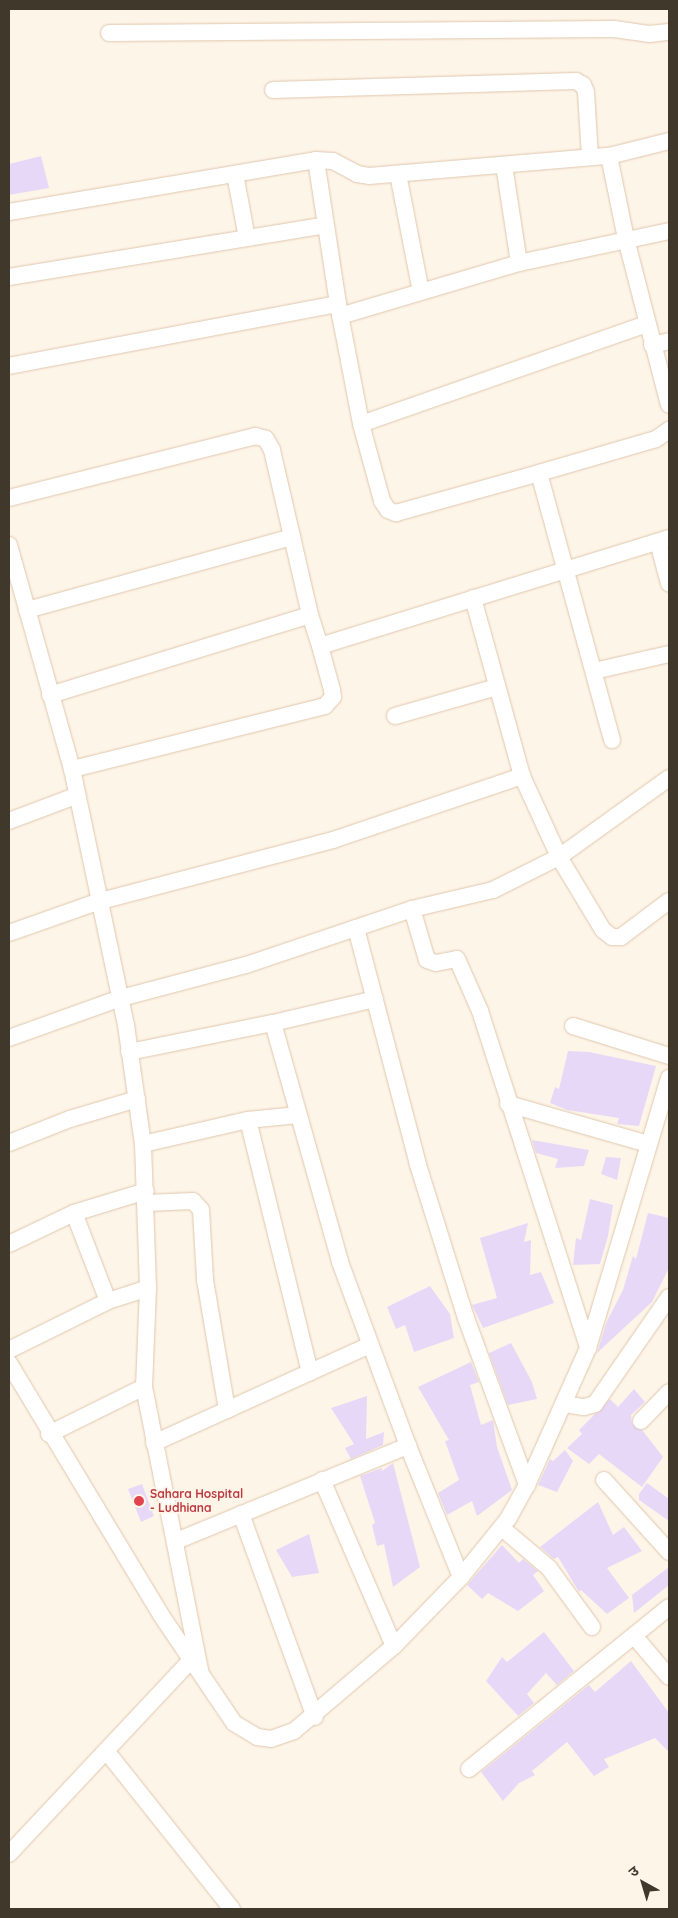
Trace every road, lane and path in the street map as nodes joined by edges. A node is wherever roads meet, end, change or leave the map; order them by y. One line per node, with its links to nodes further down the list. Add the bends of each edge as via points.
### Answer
1 (669, 32): 2 (street, via 648,34 614,29)
2 (109, 33)
3 (273, 90): 6 (street, via 576,81 586,92)
4 (669, 140): 5 (street)
5 (609, 156): 6 (street); 15 (street)
6 (590, 158): 8 (street)
7 (316, 160): 9 (street); 10 (street, via 333,160 357,174); 12 (street)
8 (504, 165): 10 (street); 16 (street)
9 (234, 174): 11 (street); 14 (street)
10 (398, 174): 18 (street)
11 (9, 212)
12 (325, 225): 14 (street); 19 (street)
13 (669, 231): 15 (street)
14 (247, 238): 17 (street)
15 (626, 239): 16 (street); 20 (street)
16 (519, 263): 18 (street)
17 (9, 277)
18 (421, 292): 19 (street)
19 (339, 310): 23 (street); 25 (street)
20 (647, 324): 22 (street); 25 (street)
21 (669, 341): 22 (street)
22 (652, 345): 24 (street)
23 (9, 366)
24 (669, 405)
25 (361, 424): 27 (street, via 382,501 388,510 396,513)
26 (669, 431): 27 (street, via 656,439)
27 (539, 473): 32 (street)
28 (9, 498): 29 (street, via 254,436 266,439 272,450)
29 (292, 537): 35 (street); 36 (street)
30 (663, 540): 32 (street); 33 (street)
31 (9, 545): 35 (street)
32 (567, 570): 34 (street); 39 (street)
33 (669, 584)
34 (473, 598): 37 (street); 40 (street)
35 (27, 610): 41 (street)
36 (310, 615): 37 (street); 41 (street)
37 (320, 646): 44 (street, via 333,697 325,706)
38 (669, 654): 39 (street)
39 (594, 671): 43 (street)
40 (497, 687): 42 (street); 45 (street)
41 (50, 695): 44 (street)
42 (395, 716)
43 (612, 740)
44 (72, 769): 47 (street)
45 (522, 776): 49 (street); 51 (street, via 333,840)
46 (669, 778): 49 (street)
47 (75, 796): 48 (street); 51 (street)
48 (9, 821)
49 (559, 857): 50 (street, via 603,930 612,937 621,937); 52 (street, via 493,890)
50 (669, 901)
51 (97, 902): 54 (street); 55 (street)
52 (412, 908): 53 (street); 64 (street, via 427,960 436,963 451,958 462,964)
53 (356, 928): 55 (street, via 246,965); 56 (street)
54 (9, 933)
55 (121, 998): 59 (street); 60 (street)
56 (375, 999): 57 (street); 91 (street, via 418,1165 466,1318)
57 (273, 1023): 60 (street); 65 (street)
58 (573, 1026): 61 (street)
59 (9, 1038)
60 (130, 1052): 63 (street)
61 (669, 1056)
62 (669, 1078): 69 (street)
63 (136, 1099): 67 (street); 68 (street)
64 (508, 1104): 69 (street); 77 (street)
65 (298, 1115): 66 (street); 76 (street, via 340,1262)
66 (248, 1120): 68 (street); 80 (street)
67 (9, 1143)
68 (143, 1144): 70 (street)
69 (648, 1144): 77 (street)
70 (146, 1197): 71 (street); 73 (street); 84 (street, via 193,1201 201,1210 206,1280)
71 (74, 1213): 72 (street); 75 (street)
72 (9, 1244)
73 (148, 1288): 75 (street); 81 (street)
74 (669, 1297): 83 (street, via 595,1404 584,1407)
75 (108, 1301): 78 (street)
76 (370, 1345): 80 (street); 88 (street)
77 (588, 1348): 83 (street)
78 (9, 1350)
79 (9, 1363): 86 (street)
80 (310, 1372): 84 (street)
81 (144, 1387): 86 (street); 87 (street)
82 (669, 1392): 85 (street)
83 (564, 1404): 91 (street)
84 (227, 1410): 87 (street)
85 (641, 1421)
86 (49, 1434): 101 (street)
87 (154, 1443): 94 (street)
88 (408, 1446): 89 (street); 96 (street)
89 (322, 1480): 92 (street); 100 (street)
90 (604, 1480): 95 (street)
91 (527, 1485): 93 (street)
92 (241, 1514): 94 (street); 104 (street)
93 (502, 1528): 96 (street); 98 (street, via 549,1568)
94 (176, 1541): 102 (street)
95 (669, 1552)
96 (461, 1577): 100 (street)
97 (669, 1607): 99 (street)
98 (592, 1628)
99 (635, 1637): 103 (street); 106 (street)
100 (394, 1646): 104 (street)
101 (190, 1661): 102 (street); 105 (street)
102 (201, 1677): 104 (street, via 234,1723 252,1735 283,1736)
103 (669, 1677)
104 (315, 1716)
105 (107, 1752): 107 (street); 108 (street)
106 (469, 1770)
107 (9, 1854)
108 (232, 1909)

